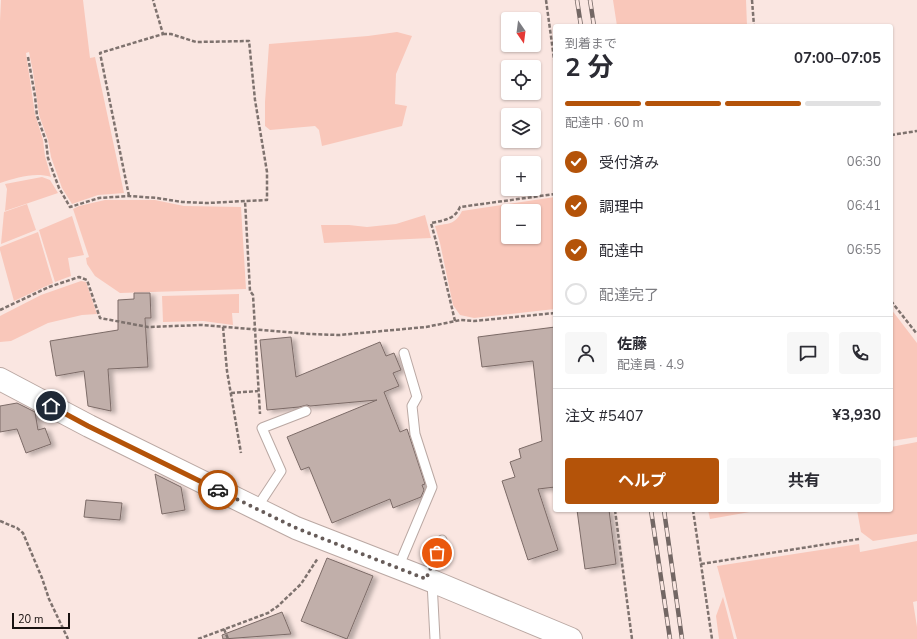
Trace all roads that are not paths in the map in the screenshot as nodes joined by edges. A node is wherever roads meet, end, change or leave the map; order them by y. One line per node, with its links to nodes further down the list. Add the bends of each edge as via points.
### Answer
1 (404, 353): 6 (lane, via 417,397 412,406 415,434 432,487)
2 (0, 379): 4 (street, via 88,426)
3 (306, 411): 4 (lane, via 262,428 281,471)
4 (256, 508): 6 (street, via 298,534 330,541)
5 (442, 540): 7 (lane)
6 (398, 568): 7 (street)
7 (429, 580): 8 (lane); 9 (street)
8 (436, 639)
9 (571, 639)

